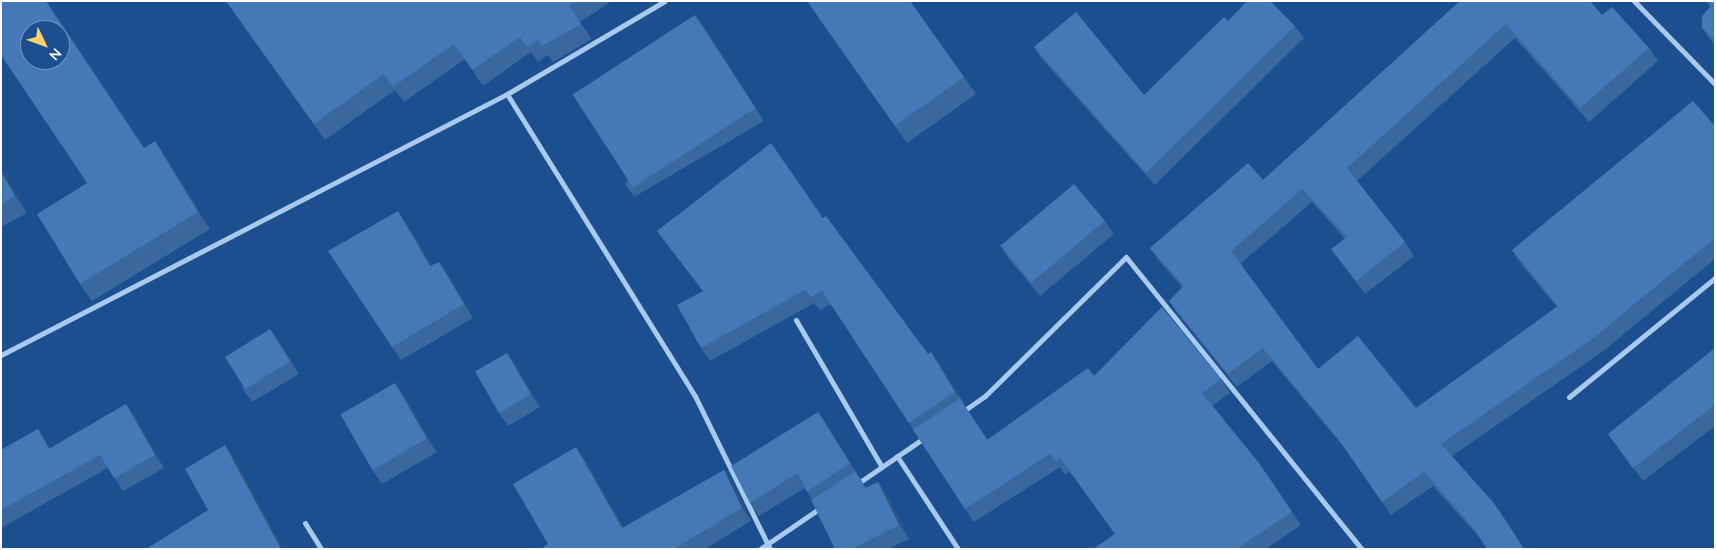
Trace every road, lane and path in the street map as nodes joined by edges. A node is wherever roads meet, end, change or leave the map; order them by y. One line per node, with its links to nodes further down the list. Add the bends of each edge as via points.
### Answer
1 (665, 1): 4 (street)
2 (1634, 1): 3 (street)
3 (1715, 84)
4 (506, 94): 7 (street); 16 (street, via 695,396)
5 (1715, 278): 8 (street)
6 (796, 320): 12 (street)
7 (1, 356)
8 (1569, 397)
9 (953, 418): 20 (street, via 985,396 1126,256)
10 (929, 434): 11 (street)
11 (897, 456): 12 (street); 19 (street)
12 (882, 467): 13 (street)
13 (850, 489)
14 (825, 505): 16 (street)
15 (305, 523): 17 (street)
16 (769, 546): 18 (street)
17 (321, 549)
18 (760, 549)
19 (958, 549)
20 (1362, 549)

